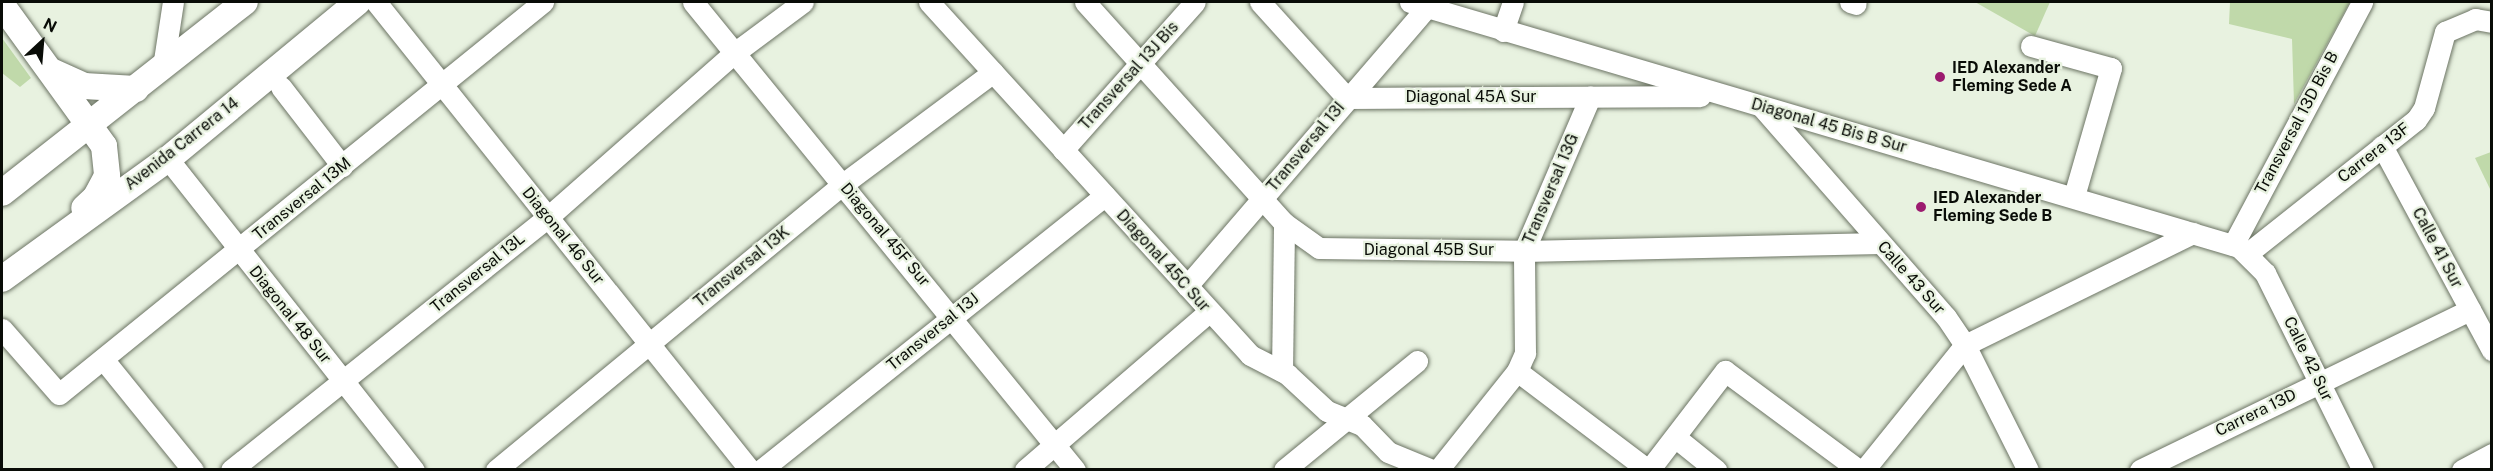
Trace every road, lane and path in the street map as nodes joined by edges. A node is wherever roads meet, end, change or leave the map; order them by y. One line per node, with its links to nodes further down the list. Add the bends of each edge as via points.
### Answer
1 (173, 2): 21 (street)
2 (245, 2): 21 (main road)
3 (358, 2): 34 (main road, Avenida Carrera 14)
4 (376, 2): 24 (street, Diagonal 46 Sur)
5 (543, 2): 24 (street, Transversal 13M)
6 (693, 2): 19 (street, Diagonal 45F Sur)
7 (803, 2): 19 (street, Transversal 13L)
8 (930, 2): 23 (street, Diagonal 45C Sur)
9 (1085, 2): 20 (street, Diagonal 45B Sur)
10 (1195, 2): 20 (street, Transversal 13J Bis)
11 (1260, 2): 29 (street)
12 (1513, 2): 17 (street)
13 (2362, 2): 46 (street, Transversal 13D Bis B)
14 (2, 5): 22 (main road)
15 (1418, 5): 17 (street, Diagonal 45 Bis B Sur); 29 (street, Transversal 13I)
16 (2492, 22): 32 (street, Carrera 13F, via 2475,19 2445,32 2424,108 2416,120)
17 (1503, 31): 27 (street, Diagonal 45 Bis B Sur)
18 (2031, 46): 39 (street, via 2111,68)
19 (733, 54): 36 (street, Diagonal 45F Sur); 41 (street, Transversal 13L)
20 (1141, 63): 33 (street, Transversal 13J Bis); 40 (street, Diagonal 45B Sur)
21 (163, 67): 26 (main road)
22 (49, 70): 26 (main road, via 84,86); 31 (main road)
23 (993, 72): 33 (street, Diagonal 45C Sur); 36 (street, Transversal 13K)
24 (442, 85): 35 (street, Transversal 13M); 41 (street, Diagonal 46 Sur)
25 (281, 87): 35 (street)
26 (136, 89): 31 (main road)
27 (1724, 96): 28 (street, Diagonal 45A Sur); 30 (street, Diagonal 45 Bis B Sur)
28 (1590, 97): 29 (street, Diagonal 45A Sur); 47 (street, Transversal 13G)
29 (1347, 98): 40 (street, Transversal 13I)
30 (1762, 107): 39 (street, Diagonal 45 Bis B Sur); 44 (street, Calle 43 Sur)
31 (90, 125): 37 (main road); 48 (main road, via 107,156 104,184 85,207)
32 (2382, 146): 46 (street, Carrera 13F); 51 (street, Calle 41 Sur)
33 (1063, 150): 38 (street, Diagonal 45C Sur)
34 (168, 159): 45 (street, Diagonal 48 Sur); 49 (main road, Avenida Carrera 14)
35 (342, 166): 45 (street, Transversal 13M)
36 (843, 184): 53 (street, Diagonal 45F Sur); 55 (street, Transversal 13K)
37 (2, 193)
38 (1105, 195): 50 (street, Diagonal 45C Sur); 53 (street, Transversal 13J)
39 (2074, 196): 43 (street, Diagonal 45 Bis B Sur)
40 (1263, 197): 42 (street, Diagonal 45B Sur); 50 (street, Transversal 13I)
41 (548, 217): 55 (street, Diagonal 46 Sur); 62 (street, Transversal 13L)
42 (1284, 223): 47 (street, Diagonal 45B Sur, via 1306,242 1325,250); 60 (street)
43 (2193, 233): 46 (street, Diagonal 45 Bis B Sur); 56 (street)
44 (1880, 243): 47 (street, Diagonal 45B Sur); 56 (street, Calle 43 Sur)
45 (239, 249): 58 (street, Transversal 13M); 62 (street, Diagonal 48 Sur)
46 (2240, 249): 63 (street, Calle 42 Sur, via 2265,273)
47 (1524, 251): 61 (street, Transversal 13G, via 1527,338)
48 (2, 274)
49 (2, 279)
50 (1187, 286): 52 (street, Diagonal 45C Sur)
51 (2470, 310): 57 (street, Calle 41 Sur); 63 (street, Carrera 13D)
52 (1209, 312): 60 (street, Diagonal 45C Sur, via 1250,355); 66 (street)
53 (953, 316): 66 (street, Diagonal 45F Sur); 73 (street, Transversal 13J)
54 (2, 330): 58 (street, Transversal 13M, via 59,394)
55 (649, 343): 71 (street, Transversal 13K); 72 (street, Diagonal 46 Sur)
56 (1965, 345): 82 (street); 83 (street, Calle 43 Sur)
57 (2492, 350)
58 (102, 359): 68 (street)
59 (1417, 361): 64 (street)
60 (1282, 371): 64 (street, Diagonal 45C Sur, via 1320,407)
61 (1517, 371): 78 (street, Transversal 13G); 79 (street)
62 (343, 381): 69 (street, Transversal 13L); 70 (street, Diagonal 48 Sur)
63 (2320, 383): 84 (street, Carrera 13D); 85 (street, Calle 42 Sur)
64 (1345, 420): 76 (street); 77 (street, Diagonal 45C Sur, via 1362,425 1388,452)
65 (1675, 437): 79 (street); 80 (street); 81 (street, via 1725,371)
66 (1056, 445): 74 (street); 75 (street, Diagonal 45F Sur)
67 (2492, 454): 86 (street)
68 (194, 470)
69 (231, 470)
70 (414, 470)
71 (496, 470)
72 (750, 470)
73 (761, 470)
74 (1025, 470)
75 (1075, 470)
76 (1284, 470)
77 (1432, 470)
78 (1438, 470)
79 (1648, 470)
80 (1716, 470)
81 (1859, 470)
82 (1864, 470)
83 (2028, 470)
84 (2140, 470)
85 (2363, 470)
86 (2462, 470)

